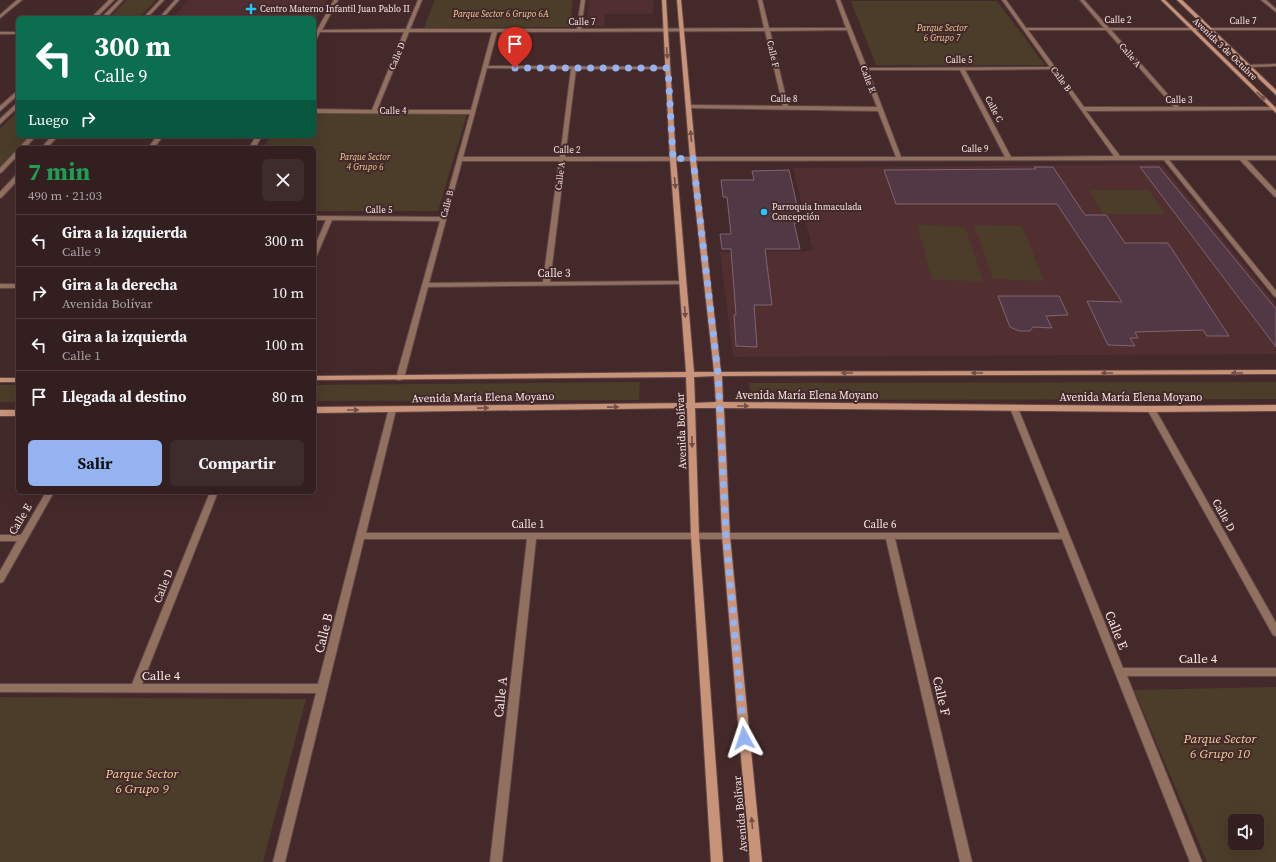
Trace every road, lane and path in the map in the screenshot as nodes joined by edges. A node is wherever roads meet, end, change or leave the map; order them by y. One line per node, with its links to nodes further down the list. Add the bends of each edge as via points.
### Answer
1 (20, 0): 23 (street)
2 (112, 0): 19 (street)
3 (121, 0): 20 (street)
4 (162, 0): 21 (street)
5 (177, 0): 22 (street)
6 (336, 0): 34 (street)
7 (420, 0): 35 (street, Calle D)
8 (583, 0): 29 (street)
9 (664, 0): 30 (street, Avenida Bolívar)
10 (679, 0): 31 (street, Avenida Bolívar)
11 (760, 0): 32 (street, Calle F)
12 (838, 0): 33 (street, Calle E)
13 (1004, 0): 24 (street, Calle B)
14 (1082, 0): 25 (street, Calle A)
15 (1163, 0): 26 (street, Avenida 3 de Octubre)
16 (1179, 0): 27 (street, Avenida 3 de Octubre)
17 (1263, 0): 18 (street)
18 (1276, 11)
19 (95, 16)
20 (105, 16)
21 (147, 16)
22 (163, 16)
23 (0, 17)
24 (1025, 29): 25 (street, Calle 2); 44 (street, Calle B)
25 (1107, 29): 26 (street, Calle 2); 55 (street, Calle A)
26 (1193, 29): 27 (street, Calle 2); 56 (street, Avenida 3 de Octubre, one-way to 56)
27 (1210, 29): 28 (street, Calle 7); 39 (street, Avenida 3 de Octubre)
28 (1276, 29)
29 (579, 30): 30 (street, Calle 7); 36 (street, Calle 7)
30 (665, 30): 31 (street, Calle 7); 43 (street, Avenida Bolívar, one-way to 43)
31 (682, 30): 32 (street, Calle 7); 50 (street, Avenida Bolívar)
32 (768, 30): 33 (street, Calle 7); 51 (street, Calle F)
33 (849, 30): 45 (street, Calle E)
34 (316, 31): 35 (street, Calle 7)
35 (407, 31): 36 (street, Calle 7); 58 (street, Calle D)
36 (495, 31): 41 (street, Calle B)
37 (0, 33): 38 (street)
38 (16, 33)
39 (1247, 66): 40 (street); 47 (street, Avenida 3 de Octubre)
40 (1276, 66)
41 (485, 68): 42 (street); 59 (street, Calle B)
42 (574, 68): 43 (street); 74 (street, Calle A)
43 (668, 68): 75 (street, Avenida Bolívar)
44 (1053, 68): 46 (street, Calle 5); 54 (street, Calle B)
45 (864, 69): 46 (street, Calle 5); 53 (street, Calle E)
46 (962, 69): 68 (street, Calle C)
47 (1276, 93)
48 (16, 94): 52 (street)
49 (16, 106): 60 (street)
50 (689, 107): 51 (street, Calle 8); 66 (street, Avenida Bolívar, one-way to 50)
51 (786, 108): 53 (street, Calle 8)
52 (0, 109)
53 (880, 109): 67 (street, Calle E)
54 (1083, 109): 55 (street, Calle 3); 69 (street, Calle B)
55 (1178, 109): 56 (street, Calle 3)
56 (1275, 110)
57 (316, 111): 58 (street, Calle 4)
58 (374, 111): 59 (street, Calle 4)
59 (473, 112): 73 (street, Calle B)
60 (0, 122)
61 (31, 138): 63 (street)
62 (52, 138): 64 (street)
63 (24, 146)
64 (46, 146)
65 (16, 154): 76 (street)
66 (693, 158): 67 (street, Calle 9); 75 (street, Calle 9); 92 (street, Avenida Bolívar)
67 (899, 158): 68 (street, Calle 9)
68 (1009, 158): 69 (street, Calle 9)
69 (1118, 158): 70 (street, Calle 9)
70 (1165, 158): 71 (street, Calle 9); 89 (street)
71 (1242, 158): 72 (street, Calle 9); 78 (street)
72 (1276, 158)
73 (460, 159): 74 (street, Calle 2); 82 (street, Calle B)
74 (562, 159): 75 (street, Calle 2); 85 (street, Calle A)
75 (673, 159): 84 (street, Avenida Bolívar, one-way to 84)
76 (0, 171)
77 (16, 178): 79 (street)
78 (1276, 195)
79 (0, 196)
80 (316, 218): 81 (street, Calle 5)
81 (330, 218): 82 (street, Calle 5); 83 (street)
82 (444, 219): 86 (street, Calle B)
83 (316, 250)
84 (683, 283): 85 (street, Calle 3); 91 (street, Avenida Bolívar, one-way to 91)
85 (546, 284): 86 (street, Calle 3)
86 (425, 285): 94 (street, Calle B)
87 (0, 286): 88 (street)
88 (16, 286)
89 (1276, 295)
90 (1276, 372): 92 (street, Avenida María Elena Moyano, one-way to 92)
91 (690, 374): 92 (street, Avenida María Elena Moyano); 94 (street, Avenida María Elena Moyano); 97 (street, Avenida Bolívar)
92 (718, 374): 98 (street, Avenida Bolívar)
93 (316, 378): 94 (street, Avenida María Elena Moyano)
94 (400, 378)
95 (0, 380): 96 (street)
96 (16, 380)
97 (691, 406): 98 (street, Avenida María Elena Moyano); 103 (street, Avenida María Elena Moyano, one-way to 97); 110 (street, Avenida Bolívar, one-way to 110)
98 (720, 406): 99 (street, Avenida María Elena Moyano, one-way to 99); 111 (street, Avenida Bolívar)
99 (1014, 408): 101 (street, Avenida María Elena Moyano); 113 (street, Calle E)
100 (1276, 408): 101 (street, Avenida María Elena Moyano)
101 (1151, 409): 117 (street, Calle D)
102 (316, 410): 103 (street, Avenida María Elena Moyano, one-way to 103)
103 (392, 410): 108 (street, Calle B)
104 (0, 413): 105 (street)
105 (16, 413)
106 (49, 494): 115 (street, Calle E)
107 (213, 494): 121 (street, Calle D)
108 (360, 536): 109 (street, Calle 1); 122 (street, Calle B)
109 (532, 536): 110 (street, Calle 1); 124 (street, Calle A)
110 (695, 536): 111 (street, Calle 6); 125 (street, Avenida Bolívar)
111 (726, 536): 112 (street, Calle 6); 126 (street, Avenida Bolívar, one-way to 111)
112 (890, 536): 113 (street, Calle 6); 127 (street, Calle F)
113 (1065, 536): 118 (street, Calle E)
114 (0, 538): 115 (street)
115 (23, 538): 116 (street, Calle E)
116 (0, 579)
117 (1276, 632)
118 (1120, 672): 119 (street, Calle 4); 128 (street, Calle E)
119 (1276, 672)
120 (0, 688): 121 (street, Calle 4)
121 (135, 689): 122 (street, Calle 4)
122 (322, 689): 123 (street, Calle B)
123 (279, 862)
124 (496, 862)
125 (717, 862)
126 (756, 862)
127 (966, 862)
128 (1196, 862)

